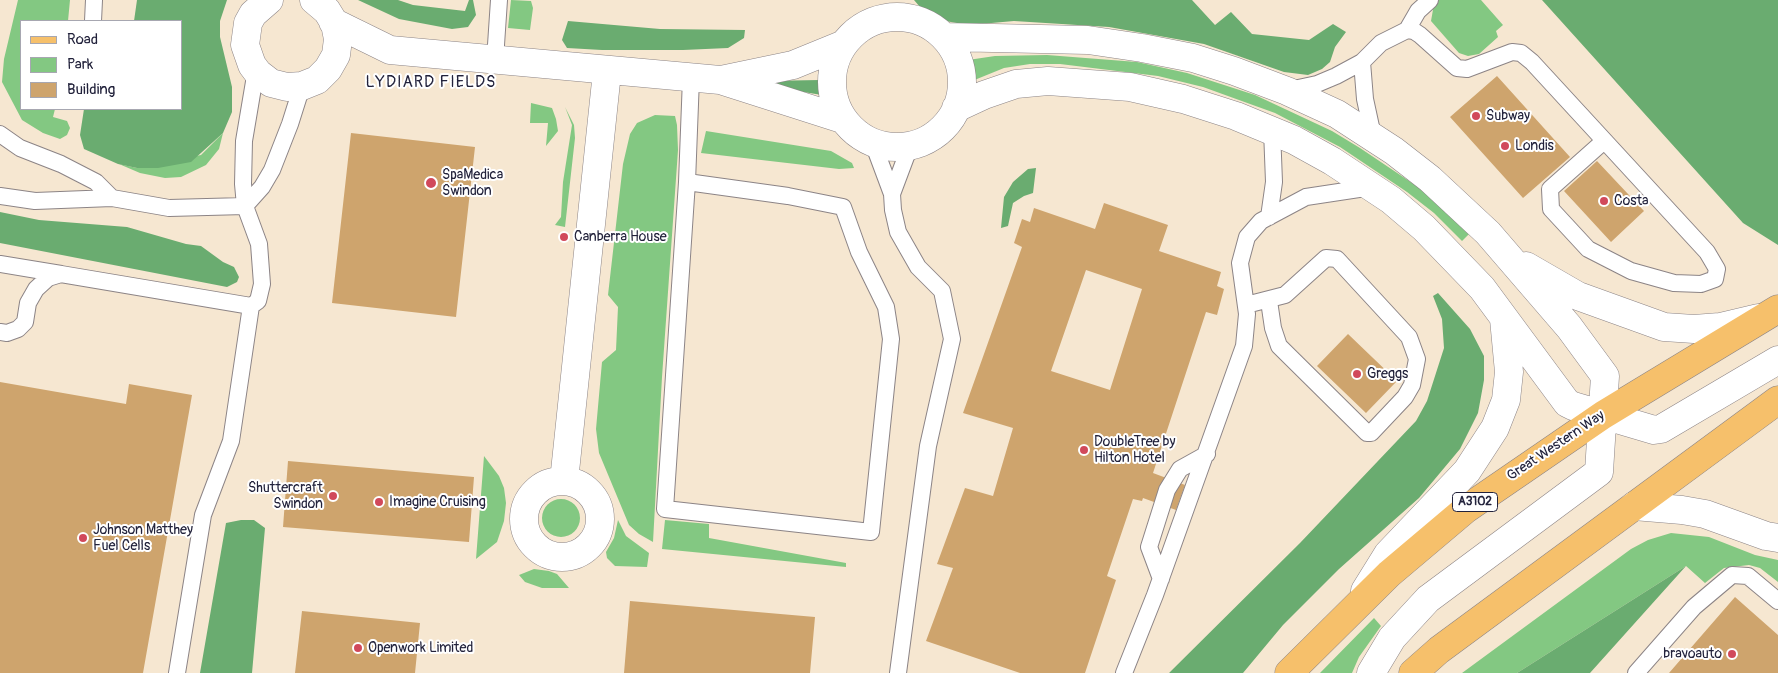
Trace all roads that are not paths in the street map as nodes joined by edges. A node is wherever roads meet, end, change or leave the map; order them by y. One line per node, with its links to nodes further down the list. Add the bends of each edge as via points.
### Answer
1 (94, 0): 8 (lane)
2 (269, 0): 18 (street, via 254,14 245,34 247,55)
3 (315, 0): 9 (street)
4 (499, 0): 15 (lane)
5 (877, 0): 10 (street)
6 (1430, 0): 11 (lane, via 1418,11)
7 (905, 9): 10 (street, via 892,17); 12 (street)
8 (93, 20)
9 (333, 22): 14 (street); 17 (street, via 338,39 336,55)
10 (864, 25): 13 (street)
11 (1407, 30): 16 (lane, via 1381,43); 29 (lane, via 1420,35 1457,68 1467,69 1512,52 1521,53)
12 (945, 37): 23 (street, via 1088,40 1142,48 1194,58); 24 (street, via 960,66 962,82)
13 (842, 45): 21 (street, via 793,65); 25 (street, via 834,63 831,82 834,101)
14 (390, 50): 15 (street); 17 (street)
15 (495, 60): 19 (street)
16 (1362, 62): 23 (lane, via 1324,81); 28 (lane)
17 (328, 68): 22 (street, via 316,80)
18 (256, 70): 22 (street, via 271,83); 37 (lane, via 244,141 242,184)
19 (606, 72): 20 (street); 52 (street)
20 (691, 78): 21 (street); 32 (lane)
21 (720, 80): 25 (street)
22 (302, 86): 37 (lane, via 272,170)
23 (1287, 91): 28 (street, via 1337,114)
24 (956, 108): 26 (street, via 1016,84 1084,82 1130,87 1183,99); 31 (street, via 942,130)
25 (842, 119): 30 (street)
26 (1272, 130): 33 (street, via 1332,161); 38 (lane, via 1274,182)
27 (0, 134): 36 (lane, via 20,148 96,182)
28 (1373, 136): 39 (street, via 1430,179)
29 (1604, 140): 29 (lane, via 1550,189 1551,209 1588,249 1631,271 1674,283 1701,284 1715,279 1716,269 1702,248)
30 (873, 143): 31 (street); 34 (lane)
31 (910, 146): 34 (lane)
32 (687, 182): 32 (lane, via 665,509 871,532 891,339 886,307 859,252 843,207)
33 (1372, 187): 38 (lane, via 1306,197); 46 (street, via 1458,260)
34 (892, 194): 59 (lane, via 894,222 904,245 918,267 942,291 952,339 928,446)
35 (0, 196): 36 (lane, via 35,201)
36 (112, 198): 37 (lane, via 170,208)
37 (245, 206): 44 (lane, via 259,244 262,267 261,292 258,301)
38 (1269, 217): 43 (lane, via 1247,237 1241,253 1240,274)
39 (1509, 256): 45 (street, via 1578,296 1664,326 1720,328); 50 (street, via 1605,376)
40 (0, 264): 41 (lane)
41 (61, 274): 44 (lane); 47 (lane, via 48,278 36,289 28,303 25,322 18,329)
42 (1269, 301): 42 (lane, via 1285,295 1326,258 1337,259 1409,337 1417,359 1412,385 1405,397 1368,433 1279,346); 43 (lane)
43 (1246, 305): 51 (lane, via 1244,346)
44 (251, 306): 58 (lane, via 231,441 202,515)
45 (1773, 312): 50 (main road, Great Western Way / A3102)
46 (1504, 316): 50 (street, via 1567,403); 57 (street, via 1509,372 1506,400 1495,428 1467,471 1388,554)
47 (0, 332)
48 (1778, 360): 50 (street, via 1661,429 1654,430)
49 (1778, 400): 53 (main road)
50 (1603, 415): 57 (main road, Great Western Way / A3102, via 1466,509); 62 (street, via 1599,472 1428,598 1392,638)
51 (1207, 454): 55 (lane); 55 (lane, via 1180,469 1167,490 1148,548)
52 (564, 481)
53 (1634, 506): 54 (street, via 1705,514); 63 (main road, via 1439,650)
54 (1778, 538)
55 (1161, 578): 60 (lane)
56 (1778, 601): 64 (lane, via 1748,576 1732,575 1694,607)
57 (1357, 603): 61 (main road, Great Western Way / A3102)
58 (177, 673)
59 (898, 673)
60 (1124, 673)
61 (1289, 673)
62 (1371, 673)
63 (1413, 673)
64 (1636, 673)

